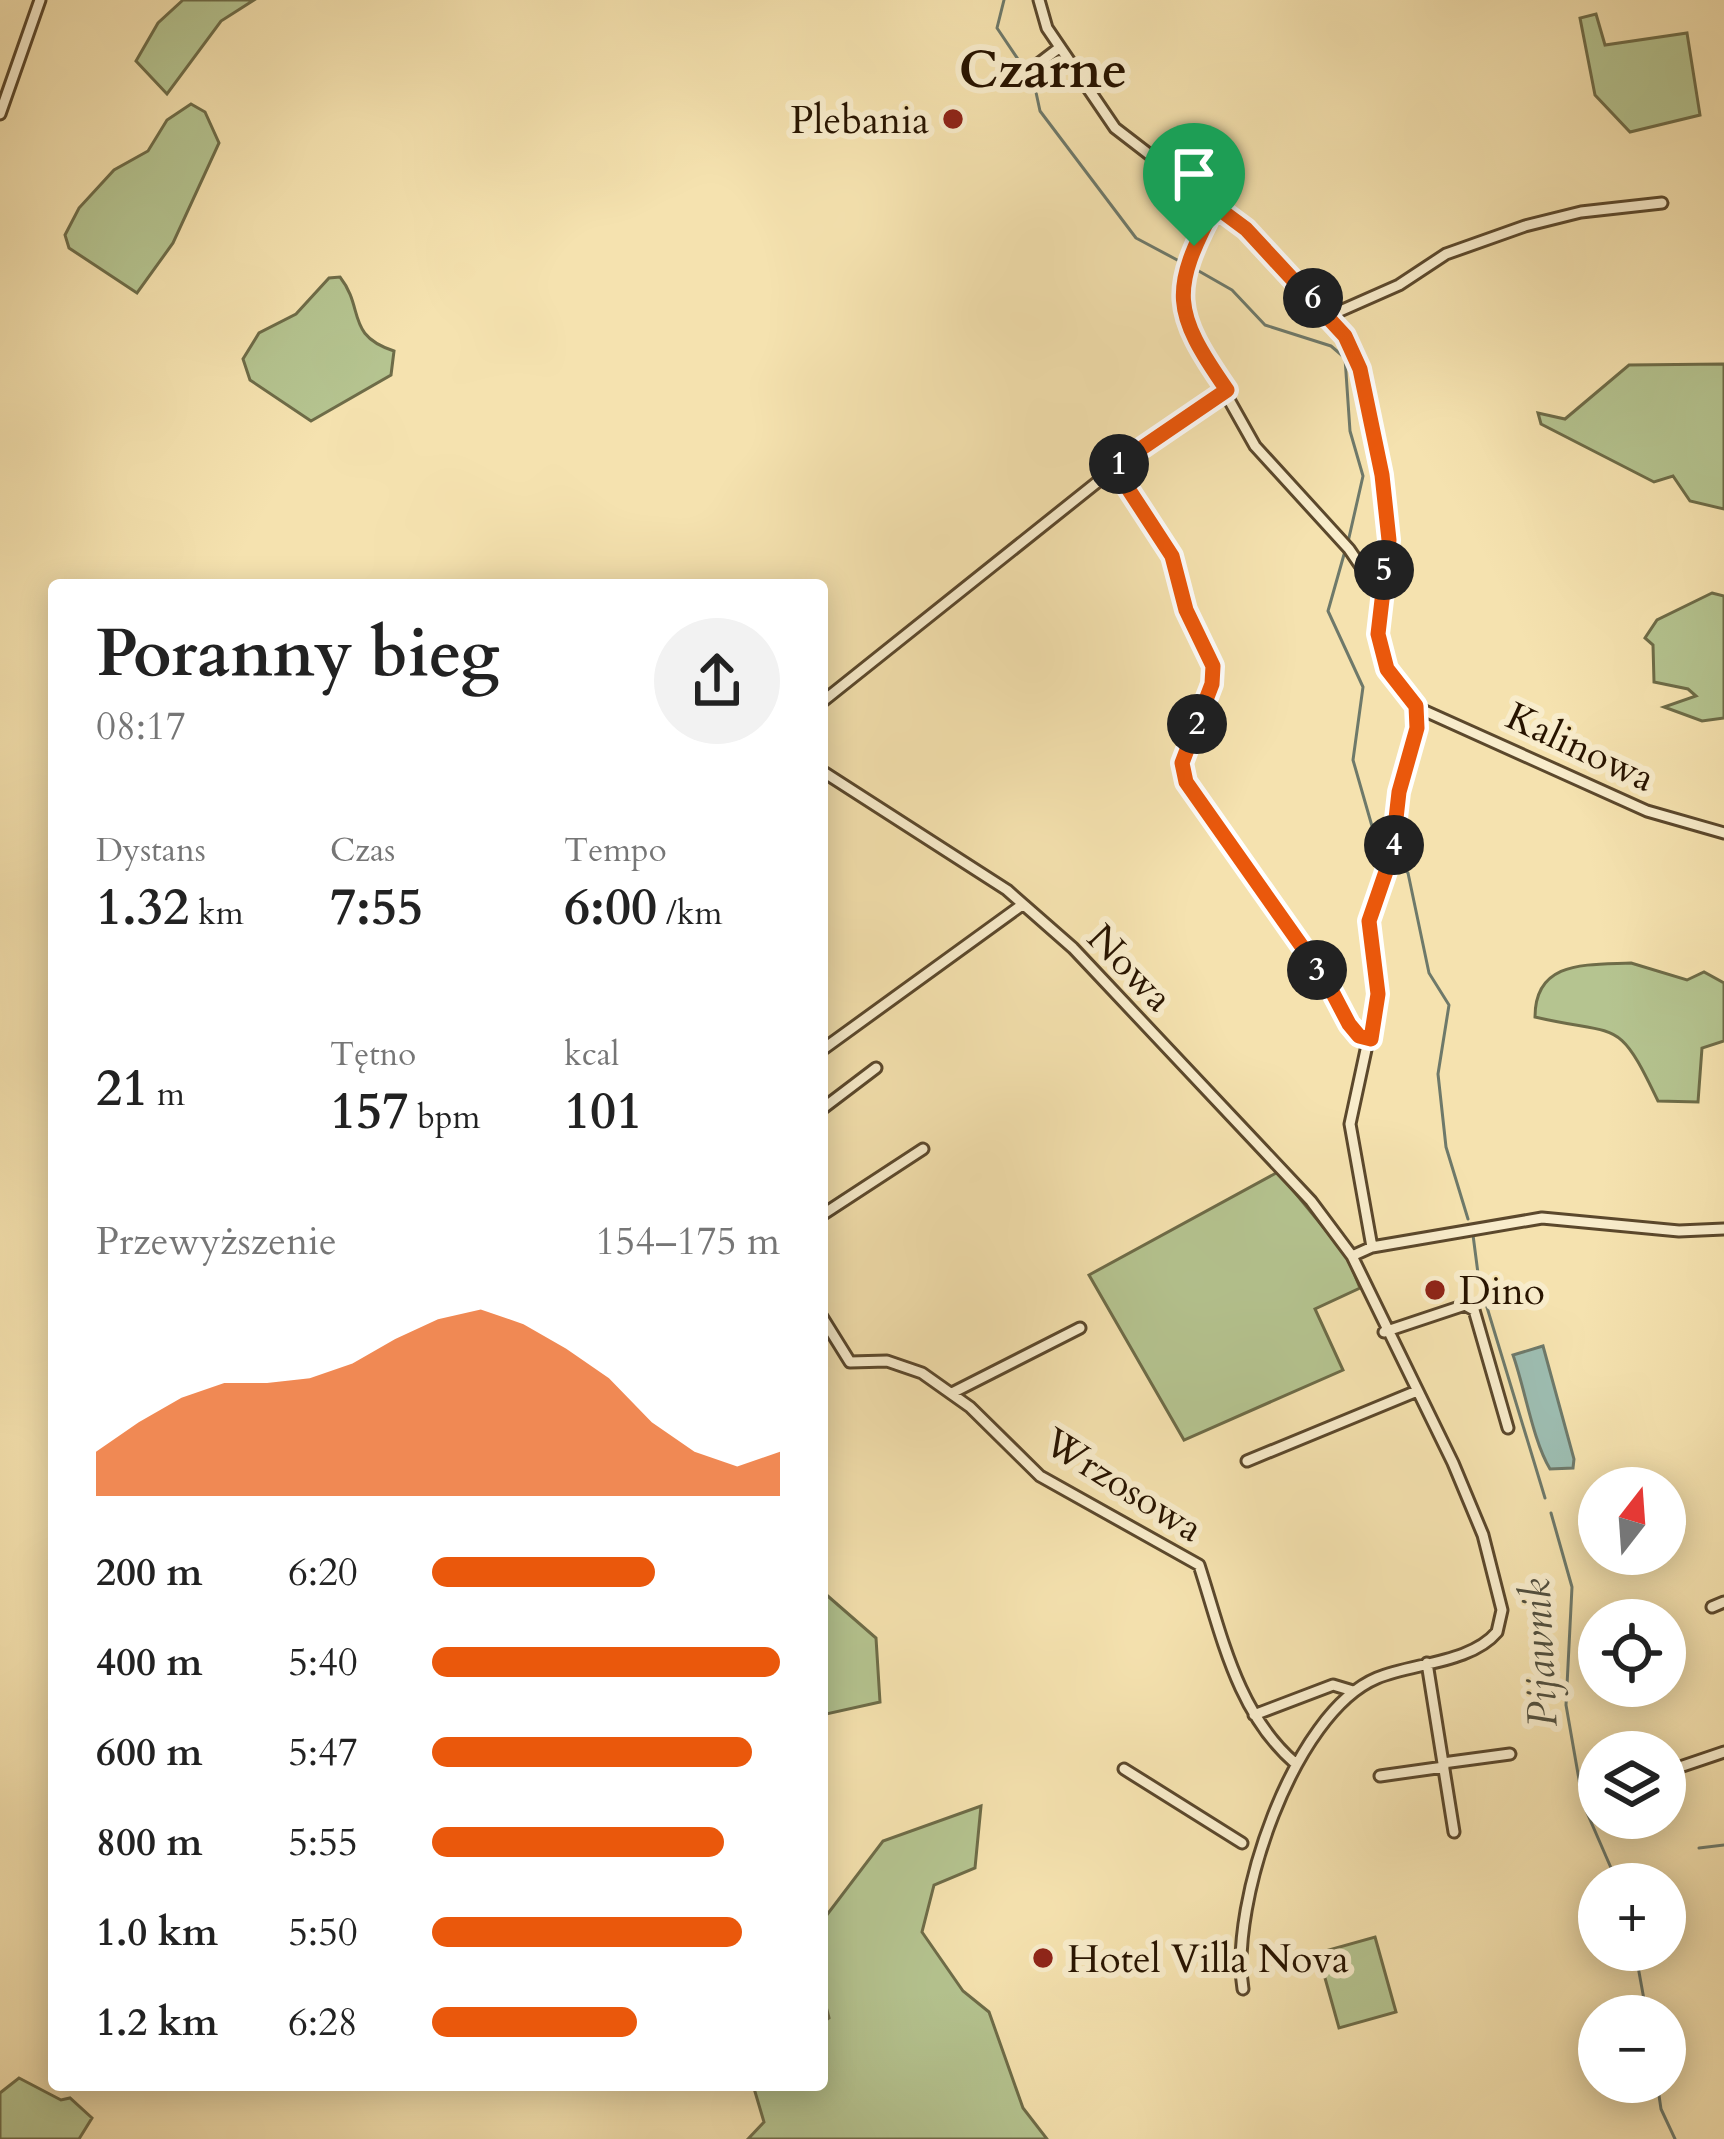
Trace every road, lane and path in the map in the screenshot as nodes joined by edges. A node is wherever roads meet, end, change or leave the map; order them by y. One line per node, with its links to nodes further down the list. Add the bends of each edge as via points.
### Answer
1 (40, 0): 5 (street)
2 (1039, 0): 3 (street)
3 (1058, 48): 4 (street); 7 (street, via 1114,128)
4 (1029, 71)
5 (0, 114)
6 (1662, 203): 8 (street, via 1526,226 1446,254)
7 (1215, 206): 8 (street); 9 (street, via 1184,270 1183,318)
8 (1330, 315): 11 (street, via 1360,369 1382,475 1389,540)
9 (1227, 390): 10 (street); 11 (street, via 1255,446)
10 (1114, 467): 12 (street); 17 (street, via 1172,556 1213,666 1182,763 1186,782 1349,1024)
11 (1379, 593): 13 (street, via 1387,669)
12 (828, 697)
13 (1416, 706): 15 (street, Kalinowa, via 1647,811); 17 (street, via 1394,847 1369,921 1378,994)
14 (828, 775): 16 (street, Nowa)
15 (1724, 833)
16 (1022, 905): 18 (street); 25 (street, Nowa, via 1102,976)
17 (1371, 1039): 24 (street, via 1350,1124)
18 (828, 1046)
19 (876, 1068): 20 (street)
20 (828, 1104)
21 (923, 1149): 22 (street)
22 (828, 1211)
23 (1724, 1229): 24 (street, via 1542,1219)
24 (1372, 1247): 25 (street)
25 (1352, 1256): 28 (street, Nowa)
26 (828, 1327): 30 (street, Wrzosowa, via 850,1362 908,1366)
27 (1080, 1328): 30 (street)
28 (1384, 1332): 29 (street, Nowa); 31 (street, via 1465,1305 1474,1310)
29 (1417, 1390): 32 (street); 33 (street, Nowa, via 1483,1535 1502,1610 1490,1641)
30 (952, 1393): 35 (street, Wrzosowa, via 1040,1476 1199,1565)
31 (1508, 1428)
32 (1247, 1461)
33 (1426, 1663): 34 (street, Nowa); 39 (street)
34 (1353, 1690): 35 (street, via 1333,1685); 38 (street)
35 (1255, 1715): 38 (street, Wrzosowa)
36 (1724, 1752): 40 (street)
37 (1510, 1754): 39 (street)
38 (1295, 1763): 45 (street, via 1252,1873)
39 (1443, 1765): 42 (street); 43 (street)
40 (1686, 1765)
41 (1124, 1769): 44 (street)
42 (1380, 1775)
43 (1454, 1832)
44 (1242, 1843)
45 (1243, 1989)

